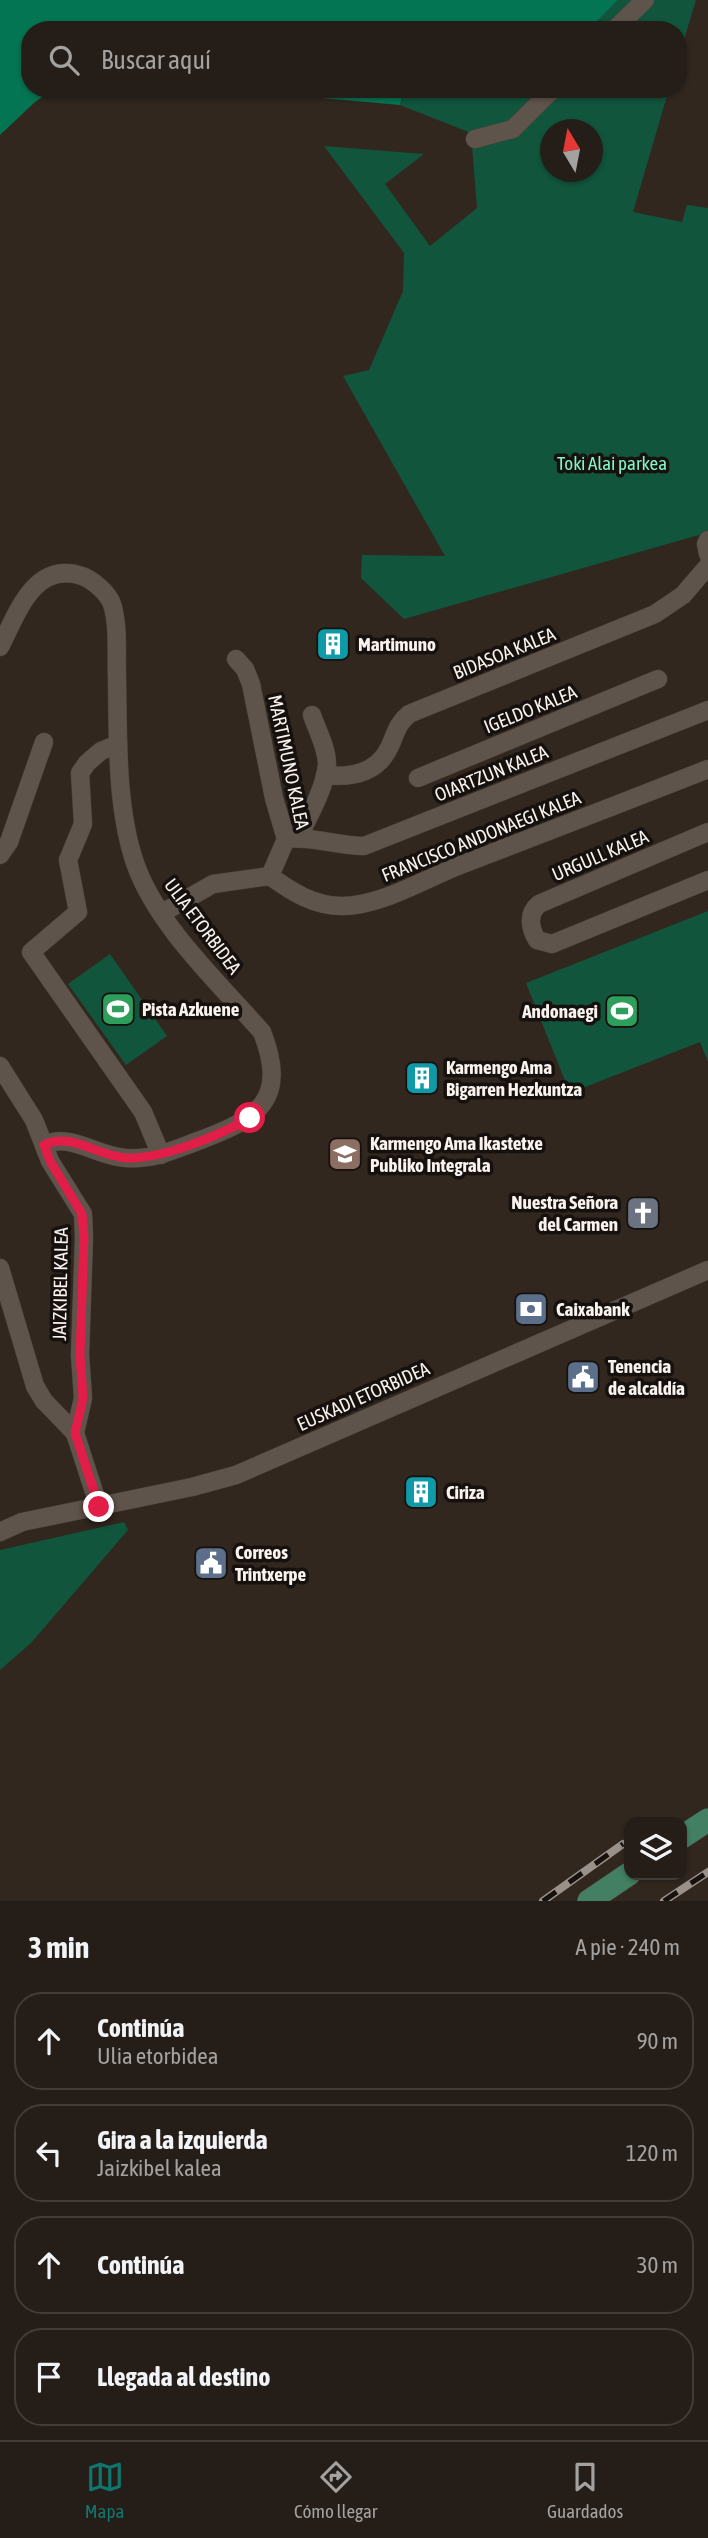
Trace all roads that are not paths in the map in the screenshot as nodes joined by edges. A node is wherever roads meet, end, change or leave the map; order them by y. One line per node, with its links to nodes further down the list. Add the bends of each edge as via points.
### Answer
1 (645, 0): 2 (street)
2 (623, 21)
3 (543, 98): 4 (street, via 513,129)
4 (475, 139)
5 (708, 540): 6 (street)
6 (708, 554)
7 (708, 566): 16 (street, BIDASOA KALEA, via 683,595 655,614 409,714 397,727 381,762 370,770 341,777)
8 (0, 647): 14 (street, ULIA ETORBIDEA, via 39,581 70,572 91,579 111,601 116,621)
9 (236, 659): 19 (street, MARTIMUNO KALEA, via 251,684 274,798)
10 (659, 679): 17 (street, IGELDO KALEA)
11 (708, 710): 19 (street, OIARTZUN KALEA, via 364,846)
12 (312, 715): 16 (street, via 327,762)
13 (44, 742): 20 (street, via 9,842)
14 (118, 744): 23 (street, ULIA ETORBIDEA, via 131,849 149,894); 26 (street, via 101,751 80,773 83,824 68,860 78,912 31,952 143,1112)
15 (708, 769): 21 (street, FRANCISCO ANDONAEGI KALEA, via 366,904 316,902 294,894)
16 (325, 775): 19 (street)
17 (418, 778)
18 (708, 832): 22 (street, URGULL KALEA, via 539,904 531,914 533,934 544,943 566,941)
19 (292, 839): 21 (street, MARTIMUNO KALEA)
20 (0, 855)
21 (270, 876): 23 (street, via 214,884)
22 (708, 880)
23 (163, 913): 26 (street, ULIA ETORBIDEA, via 262,1032 272,1067 271,1088 250,1118)
24 (0, 1066): 25 (street, JAIZKIBEL KALEA)
25 (44, 1145): 26 (street, ULIA ETORBIDEA, via 55,1139 105,1155); 29 (street, JAIZKIBEL KALEA, via 82,1214)
26 (160, 1155)
27 (0, 1268): 30 (street)
28 (708, 1270): 32 (street, EUSKADI ETORBIDEA, via 236,1475)
29 (83, 1398): 30 (street, via 66,1409); 31 (street, JAIZKIBEL KALEA)
30 (44, 1401): 31 (street)
31 (75, 1433): 32 (street)
32 (99, 1507): 34 (street, EUSKADI ETORBIDEA)
33 (0, 1520): 34 (street, EUSKADI ETORBIDEA)
34 (22, 1522): 35 (street, EUSKADI ETORBIDEA)
35 (0, 1532)
36 (708, 1819): 37 (main road)
37 (687, 1834)
38 (624, 1877): 39 (main road)
39 (589, 1901)

